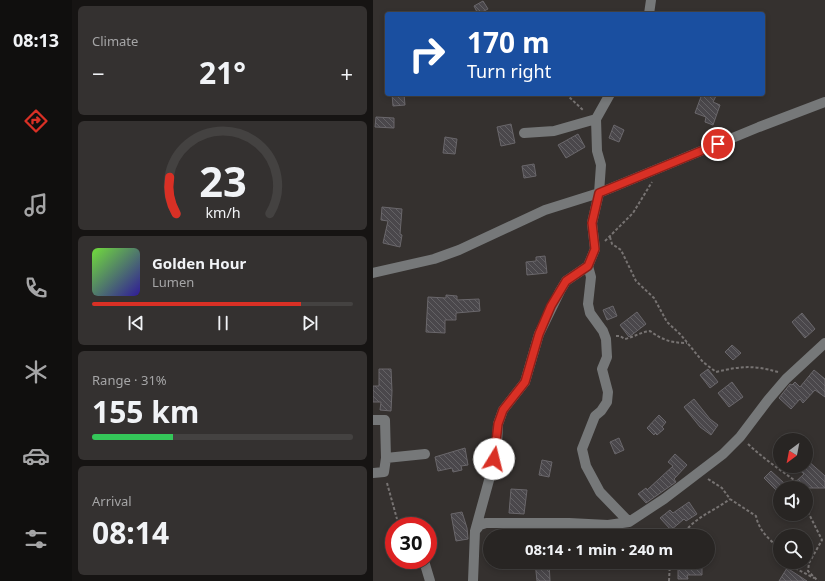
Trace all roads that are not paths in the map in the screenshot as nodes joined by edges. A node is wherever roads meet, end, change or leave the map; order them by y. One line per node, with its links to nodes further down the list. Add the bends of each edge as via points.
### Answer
1 (651, 0): 2 (street)
2 (649, 12)
3 (609, 96): 5 (street)
4 (825, 102): 7 (street)
5 (594, 119): 6 (street, via 553,131); 7 (street, via 601,165)
6 (525, 133)
7 (599, 193): 8 (street, via 592,223 595,249); 9 (street, via 545,210 434,259)
8 (588, 266): 15 (street, via 591,277 588,304 590,313 606,339 607,357 602,369 608,392 607,402 595,416 582,449 586,466 601,492); 16 (street, via 566,281 560,291 539,334 525,382 503,410 498,424 491,473)
9 (373, 273)
10 (825, 343): 15 (street, via 768,400 741,437 700,473)
11 (373, 420): 13 (street, via 385,420)
12 (425, 454): 13 (street)
13 (386, 458): 14 (street, via 384,472)
14 (373, 473)
15 (629, 522): 16 (street, via 608,525 486,523)
16 (475, 531): 19 (street)
17 (426, 569): 18 (street)
18 (430, 581)
19 (473, 581)

